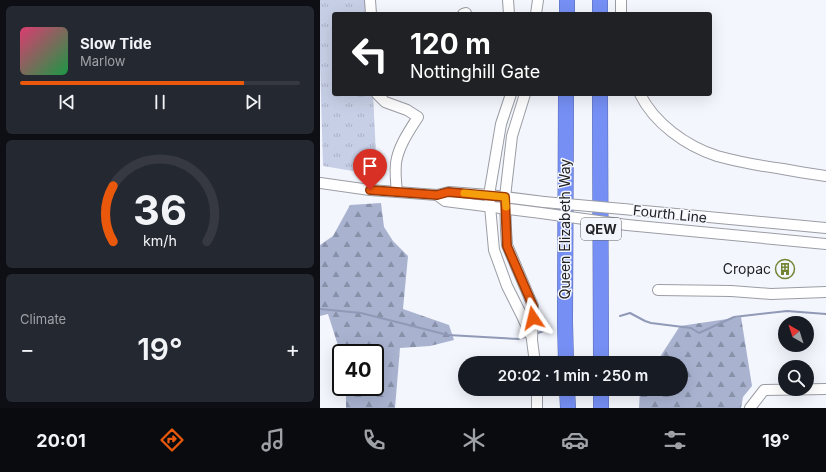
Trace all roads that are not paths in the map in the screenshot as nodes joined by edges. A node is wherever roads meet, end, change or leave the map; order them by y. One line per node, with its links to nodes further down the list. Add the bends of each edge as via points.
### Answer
1 (370, 0): 7 (street)
2 (508, 0): 8 (street)
3 (538, 0): 9 (street)
4 (567, 0): 10 (highway)
5 (600, 0): 11 (highway)
6 (621, 0): 12 (street)
7 (371, 12)
8 (509, 12)
9 (536, 12)
10 (567, 12)
11 (600, 12)
12 (621, 12)
13 (379, 96): 21 (street, via 385,102 418,117 396,161)
14 (510, 96): 23 (street, via 501,124)
15 (524, 96): 24 (street, via 512,136)
16 (566, 96): 33 (highway, Queen Elizabeth Way / QEW)
17 (600, 96): 34 (highway, QEW)
18 (641, 96): 19 (street, via 656,118 675,133 716,156 754,165)
19 (826, 176)
20 (320, 183): 21 (street)
21 (397, 192): 22 (street)
22 (437, 195): 23 (street, Fourth Line, via 448,192); 25 (street, Fourth Line, via 445,202)
23 (490, 195): 24 (street, Fourth Line); 25 (street)
24 (505, 197): 26 (street); 27 (street, Fourth Line, bridge)
25 (490, 207): 26 (street, Fourth Line); 31 (street, via 494,250 507,286)
26 (506, 209): 28 (street, Fourth Line, bridge, via 627,225); 31 (street, via 507,246 533,306)
27 (826, 228)
28 (826, 244)
29 (658, 290): 30 (street, via 731,290 772,294)
30 (826, 292)
31 (532, 340): 32 (street)
32 (534, 356)
33 (566, 356)
34 (601, 356)
35 (826, 389): 42 (street, via 764,390)
36 (536, 396): 39 (street)
37 (567, 396): 40 (highway)
38 (601, 396): 41 (highway)
39 (537, 408)
40 (568, 408)
41 (601, 408)
42 (750, 408)

